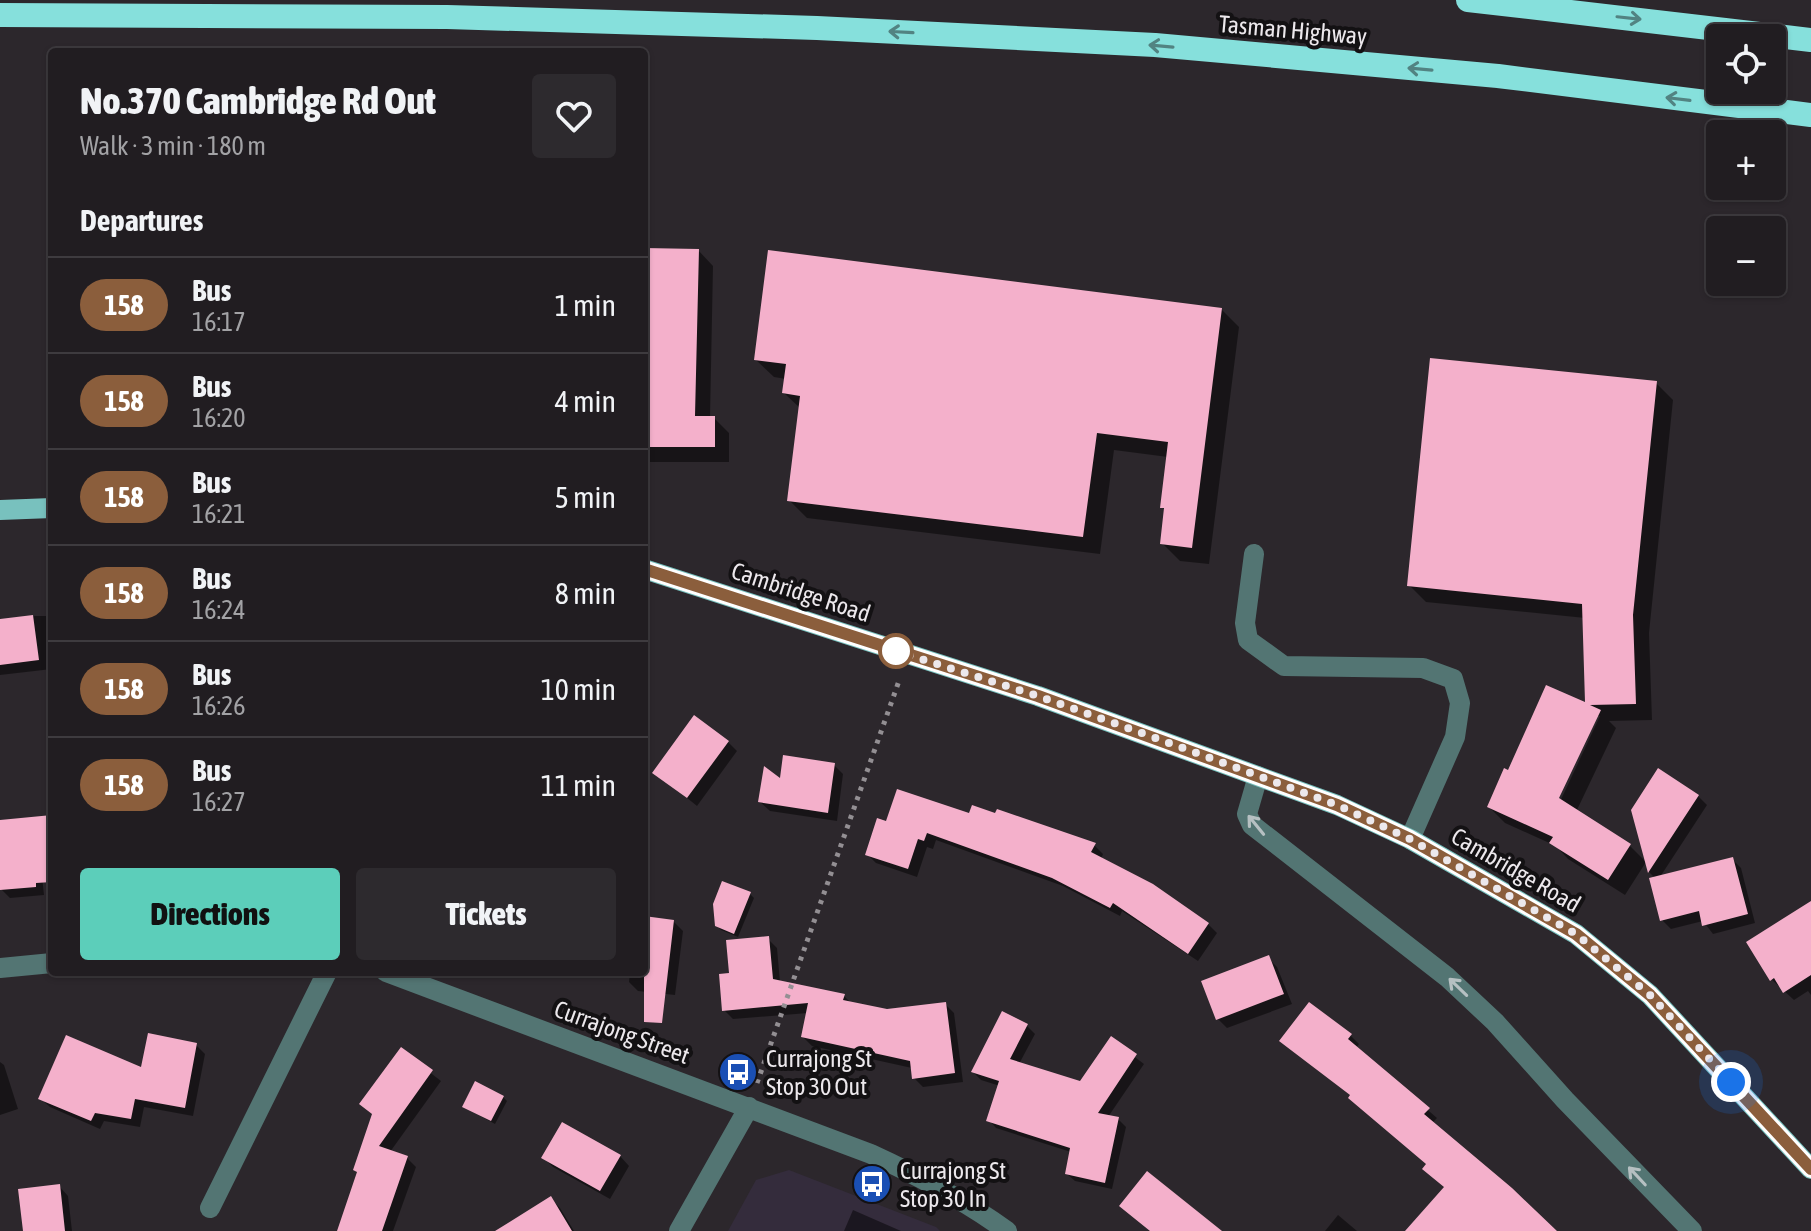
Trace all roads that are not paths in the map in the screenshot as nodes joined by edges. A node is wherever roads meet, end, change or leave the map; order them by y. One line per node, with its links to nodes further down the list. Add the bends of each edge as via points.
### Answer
1 (1468, 0): 3 (highway, one-way to 3)
2 (8, 15): 4 (highway, Tasman Highway, one-way to 2, via 1498,76 1155,45 493,18)
3 (1811, 40)
4 (1811, 115)
5 (48, 508): 6 (main road)
6 (0, 510)
7 (1254, 554): 10 (street, via 1245,623 1248,640 1284,666 1423,668 1453,679 1460,703 1455,737)
8 (648, 570): 9 (main road, Cambridge Road, via 1038,696)
9 (1258, 776): 10 (main road, Cambridge Road); 20 (street, one-way to 9, via 1447,977 1252,825 1247,814)
10 (1410, 839): 16 (main road, Cambridge Road, via 1587,942 1650,995)
11 (48, 963): 12 (street)
12 (0, 968)
13 (325, 976): 17 (street)
14 (397, 976): 15 (street, Currajong Street)
15 (749, 1107): 18 (street); 19 (street, Currajong Street, via 925,1179)
16 (1811, 1169)
17 (210, 1208)
18 (679, 1231)
19 (1007, 1231)
20 (1692, 1231)

